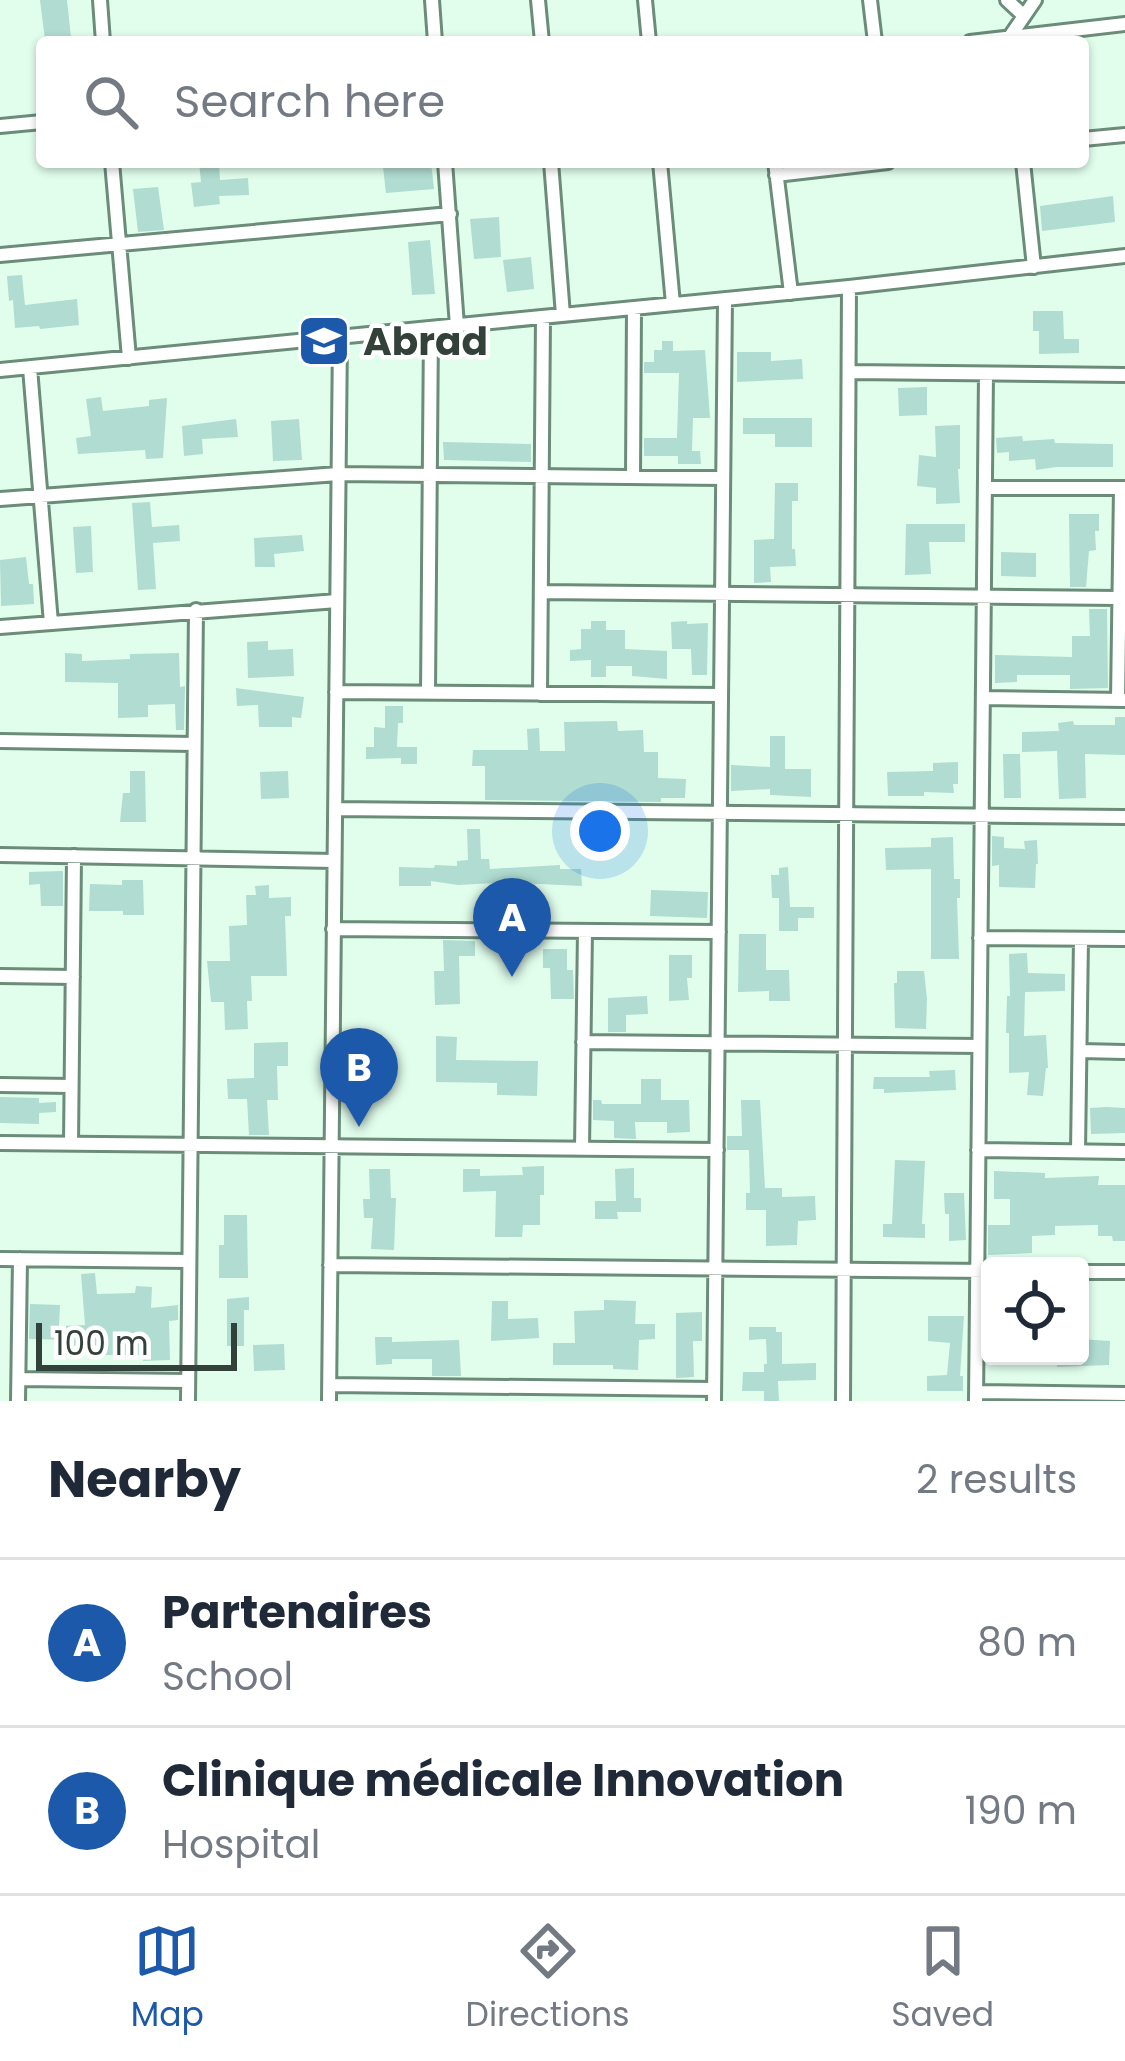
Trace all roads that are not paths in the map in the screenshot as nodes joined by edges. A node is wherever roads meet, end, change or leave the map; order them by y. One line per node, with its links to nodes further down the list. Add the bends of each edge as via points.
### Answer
1 (100, 0): 10 (street)
2 (432, 0): 11 (street)
3 (538, 0): 12 (street)
4 (645, 0): 13 (street)
5 (870, 0): 14 (street)
6 (1007, 0): 8 (street)
7 (1035, 0): 8 (street)
8 (1023, 15): 15 (street)
9 (1125, 24): 16 (street)
10 (103, 36)
11 (435, 36)
12 (541, 36)
13 (648, 36)
14 (874, 36)
15 (1010, 36)
16 (1036, 36)
17 (36, 122): 18 (street)
18 (0, 125)
19 (1125, 135): 20 (street)
20 (1089, 139)
21 (112, 168): 28 (street)
22 (446, 168): 27 (street)
23 (551, 168): 37 (street)
24 (661, 168): 35 (street)
25 (776, 168): 33 (street)
26 (1023, 168): 31 (street)
27 (450, 214): 28 (street); 39 (street)
28 (119, 246): 29 (street); 42 (street)
29 (0, 255)
30 (1125, 256): 31 (street)
31 (1034, 266): 32 (street)
32 (849, 287): 33 (street); 45 (street)
33 (791, 292): 34 (street)
34 (725, 299): 35 (street); 52 (street)
35 (674, 304): 36 (street)
36 (634, 308): 37 (street); 51 (street)
37 (562, 315): 38 (street)
38 (543, 317): 39 (street); 50 (street)
39 (457, 326): 40 (street)
40 (431, 328): 41 (street); 49 (street)
41 (340, 337): 42 (street); 48 (street)
42 (129, 358): 43 (street)
43 (30, 368): 44 (street); 55 (street)
44 (0, 370)
45 (849, 372): 46 (street); 59 (street)
46 (986, 374): 47 (street); 53 (street)
47 (1125, 375)
48 (338, 474): 49 (street); 55 (street); 62 (street)
49 (430, 475): 50 (street); 67 (street)
50 (542, 476): 51 (street); 57 (street)
51 (633, 477): 52 (street)
52 (724, 478): 58 (street)
53 (985, 488): 54 (street); 60 (street)
54 (1123, 488): 61 (street)
55 (42, 496): 56 (street); 64 (street)
56 (0, 499)
57 (541, 592): 58 (street); 68 (street)
58 (722, 594): 59 (street); 69 (street)
59 (848, 595): 60 (street); 76 (street)
60 (984, 596): 61 (street); 70 (street)
61 (1119, 598): 71 (street)
62 (337, 601): 63 (street); 66 (street)
63 (196, 610): 64 (street); 73 (street)
64 (51, 623): 65 (street)
65 (0, 627)
66 (336, 692): 67 (street); 74 (street)
67 (428, 692): 68 (street)
68 (540, 694): 69 (street)
69 (721, 695): 75 (street)
70 (983, 698): 71 (street); 77 (street)
71 (1122, 700)
72 (0, 740): 73 (street)
73 (194, 744): 81 (street)
74 (334, 809): 75 (street); 82 (street)
75 (721, 813): 76 (street); 85 (street)
76 (846, 814): 77 (street); 93 (street)
77 (982, 815): 78 (street); 86 (street)
78 (1125, 817)
79 (0, 855): 80 (street)
80 (74, 856): 81 (street); 90 (street)
81 (194, 858): 82 (street); 101 (street)
82 (334, 861): 83 (street)
83 (333, 928): 84 (street); 102 (street)
84 (585, 931): 85 (street); 91 (street)
85 (719, 932): 92 (street)
86 (980, 938): 87 (street); 94 (street)
87 (1081, 939): 88 (street); 95 (street)
88 (1125, 939)
89 (0, 976): 90 (street)
90 (73, 976): 98 (street)
91 (584, 1042): 92 (street); 103 (street)
92 (718, 1043): 93 (street); 104 (street)
93 (845, 1044): 94 (street); 114 (street)
94 (980, 1046): 105 (street)
95 (1080, 1051): 96 (street); 106 (street)
96 (1125, 1052)
97 (0, 1085): 98 (street)
98 (71, 1086): 100 (street)
99 (0, 1143): 100 (street)
100 (71, 1144): 101 (street)
101 (190, 1145): 102 (street); 111 (street)
102 (331, 1146): 103 (street); 112 (street)
103 (582, 1149): 104 (street)
104 (717, 1150): 113 (street)
105 (978, 1150): 106 (street); 108 (street)
106 (1078, 1151): 107 (street)
107 (1125, 1151)
108 (983, 1257)
109 (0, 1259): 110 (street)
110 (20, 1259): 111 (street); 119 (street)
111 (189, 1261): 120 (street)
112 (330, 1265): 113 (street); 121 (street)
113 (716, 1268): 114 (street); 124 (street)
114 (844, 1270): 115 (street); 130 (street)
115 (981, 1271)
116 (1089, 1272): 117 (street)
117 (1125, 1272)
118 (981, 1318): 125 (street)
119 (19, 1379): 120 (street); 127 (street)
120 (188, 1381): 128 (street)
121 (329, 1385): 122 (street); 129 (street)
122 (531, 1394): 124 (street)
123 (1125, 1394): 126 (street)
124 (714, 1395)
125 (976, 1397): 126 (street)
126 (1076, 1397)
127 (18, 1401)
128 (188, 1401)
129 (328, 1401)
130 (843, 1401)

